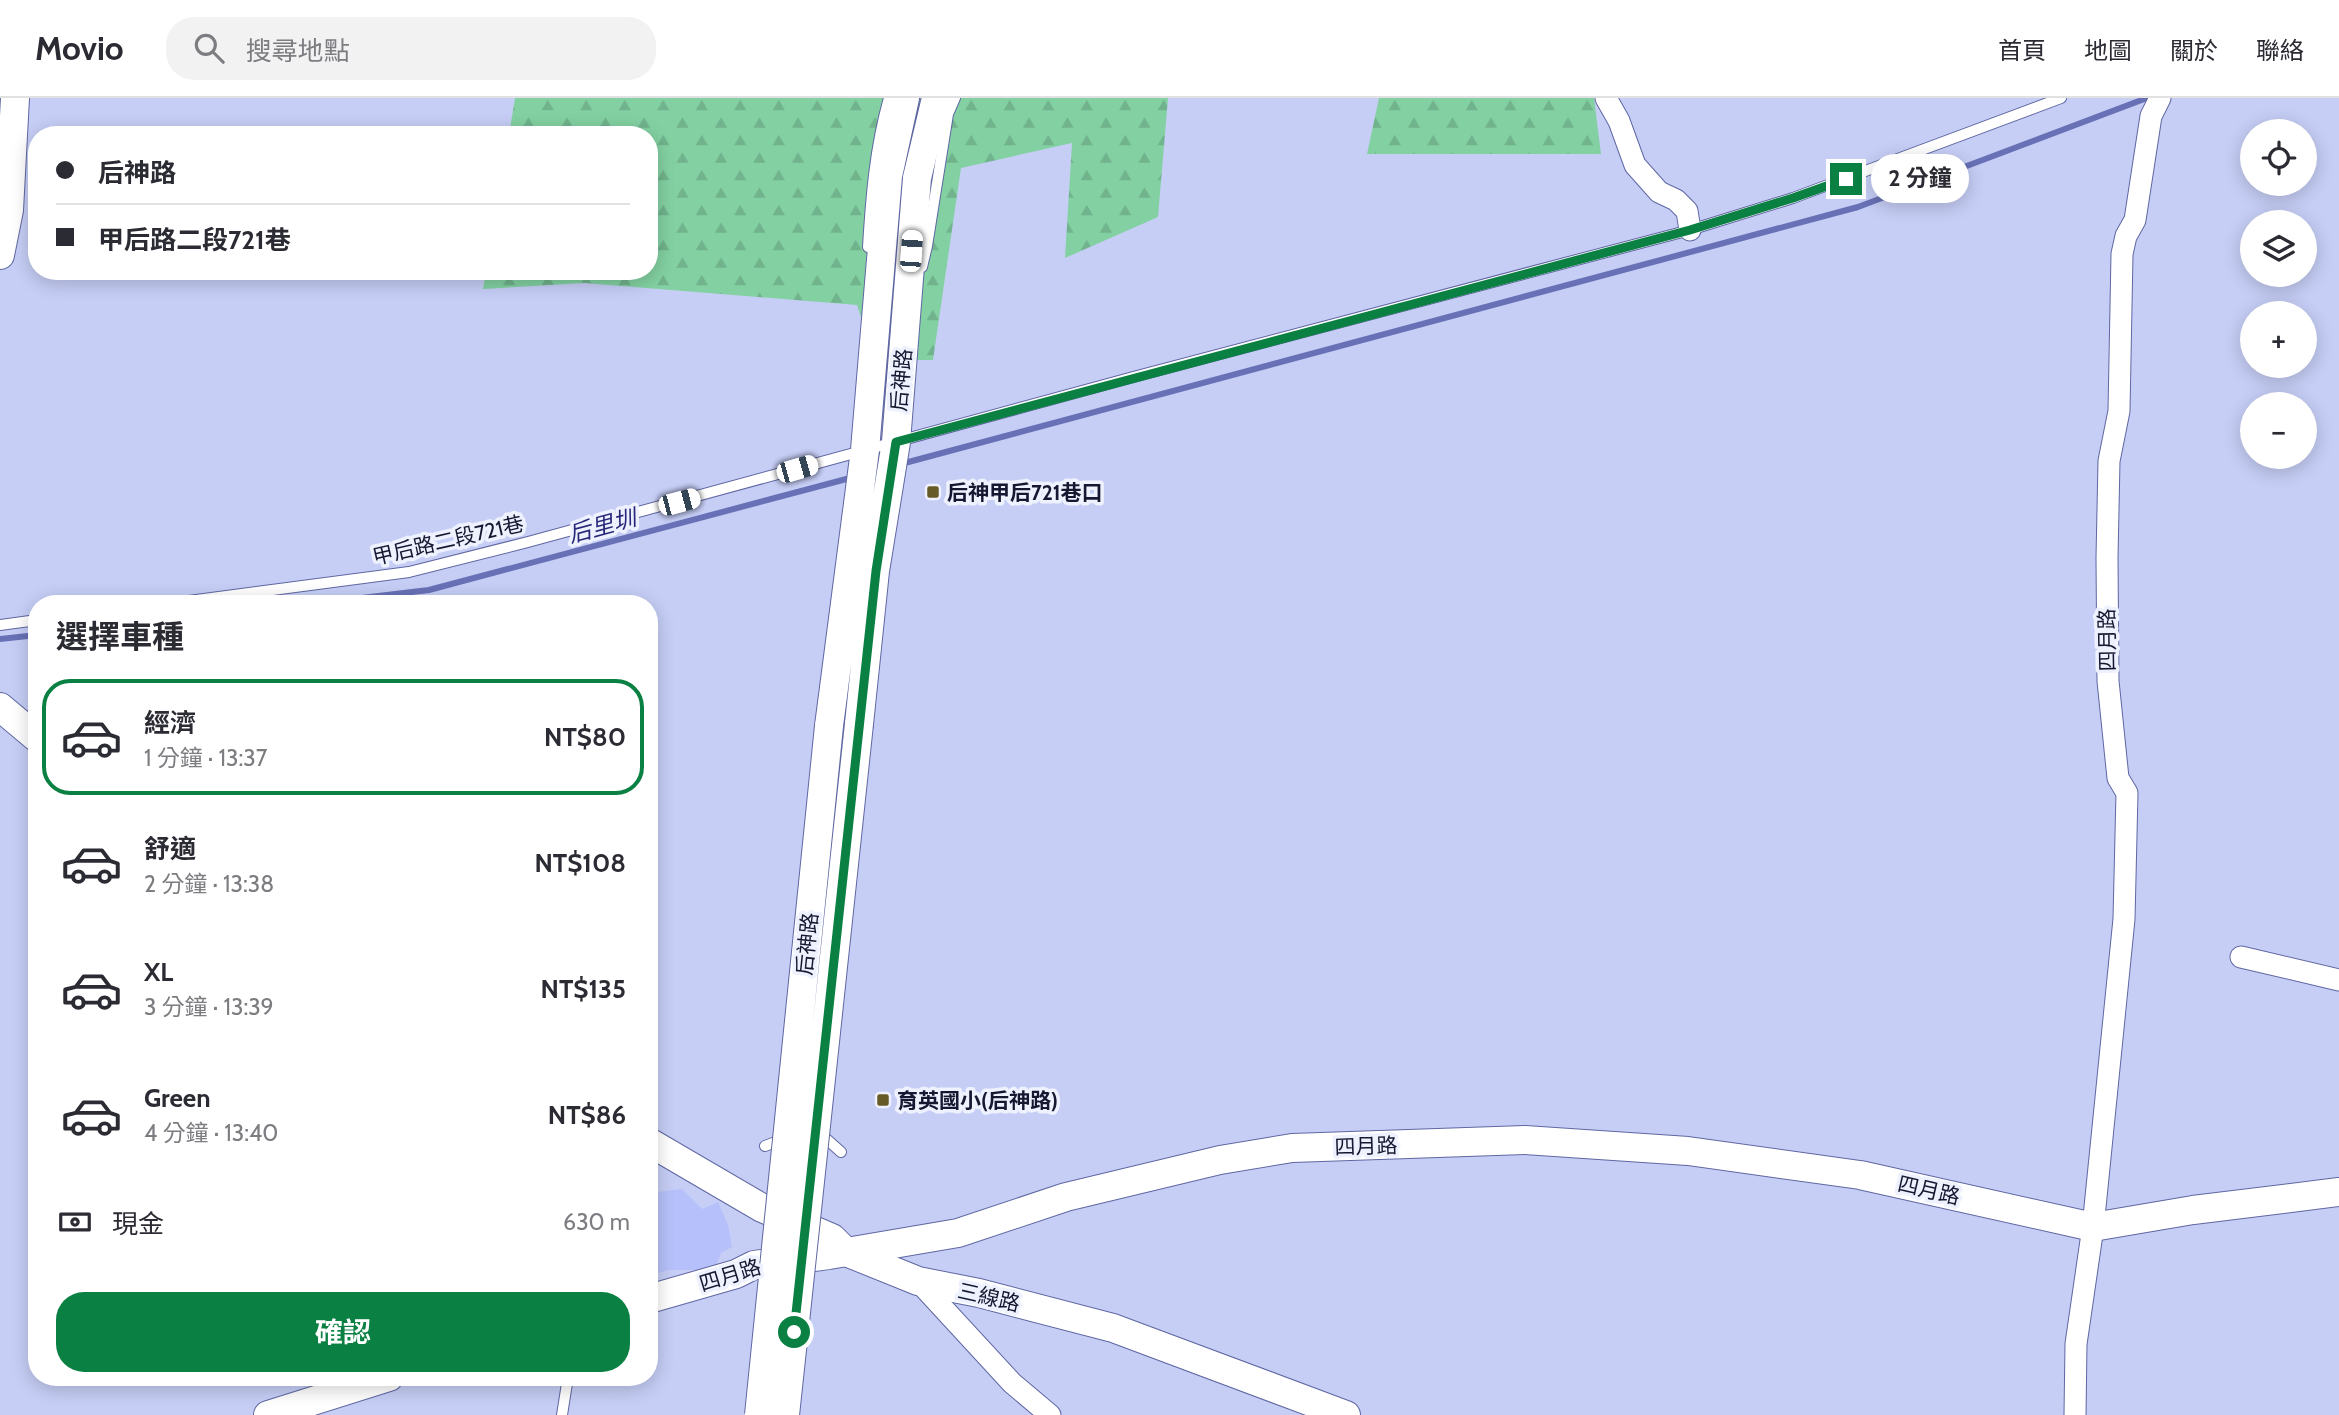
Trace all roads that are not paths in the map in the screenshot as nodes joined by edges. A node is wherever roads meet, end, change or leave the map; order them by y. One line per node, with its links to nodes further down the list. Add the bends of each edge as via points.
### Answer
1 (15, 98): 10 (street, via 9,210)
2 (889, 98): 11 (lane, via 880,130)
3 (905, 98): 14 (street, 后神路, via 888,176)
4 (936, 98): 13 (street, 后神路, via 917,178)
5 (955, 98): 13 (lane, via 948,114 927,246)
6 (1606, 98): 9 (street, via 1635,165 1659,192 1687,211)
7 (2061, 98): 9 (lane, 甲后路二段721巷, via 1803,195)
8 (2160, 98): 28 (street, 四月路, via 2151,116 2136,220 2122,254 2119,411 2109,461 2108,681 2118,778 2127,793 2127,805 2124,919)
9 (1690, 230): 15 (lane, 甲后路二段721巷)
10 (0, 255)
11 (868, 255)
12 (866, 280): 14 (lane)
13 (906, 324): 15 (street, 后神路)
14 (874, 327): 16 (street, 后神路)
15 (896, 442): 16 (lane, 甲后路二段721巷); 37 (street, 后神路, bridge, via 876,571)
16 (865, 450): 17 (lane, 甲后路二段721巷, via 409,572); 36 (street, 后神路, bridge, via 830,726)
17 (234, 595)
18 (28, 622): 19 (lane)
19 (0, 625)
20 (0, 707): 21 (street)
21 (28, 730)
22 (2241, 957): 23 (street)
23 (2339, 980)
24 (765, 1146): 26 (lane, via 800,1133 823,1136)
25 (658, 1147): 29 (street, 三線路, via 762,1208 832,1238)
26 (841, 1152)
27 (2339, 1192): 28 (street, 四月路)
28 (2093, 1227): 29 (street, 四月路, via 1860,1175 1688,1151 1525,1140 1292,1148 1220,1160 1066,1197 957,1233); 40 (street, 四月路, via 2077,1343)
29 (846, 1252): 30 (street, 三線路); 31 (street, 四月路, via 754,1265)
30 (918, 1281): 38 (street, via 1012,1383); 39 (street, 三線路, via 1113,1328)
31 (658, 1296)
32 (366, 1386): 34 (street)
33 (567, 1386): 35 (lane)
34 (268, 1415)
35 (562, 1415)
36 (758, 1415)
37 (785, 1415)
38 (1050, 1415)
39 (1346, 1415)
40 (2075, 1415)

